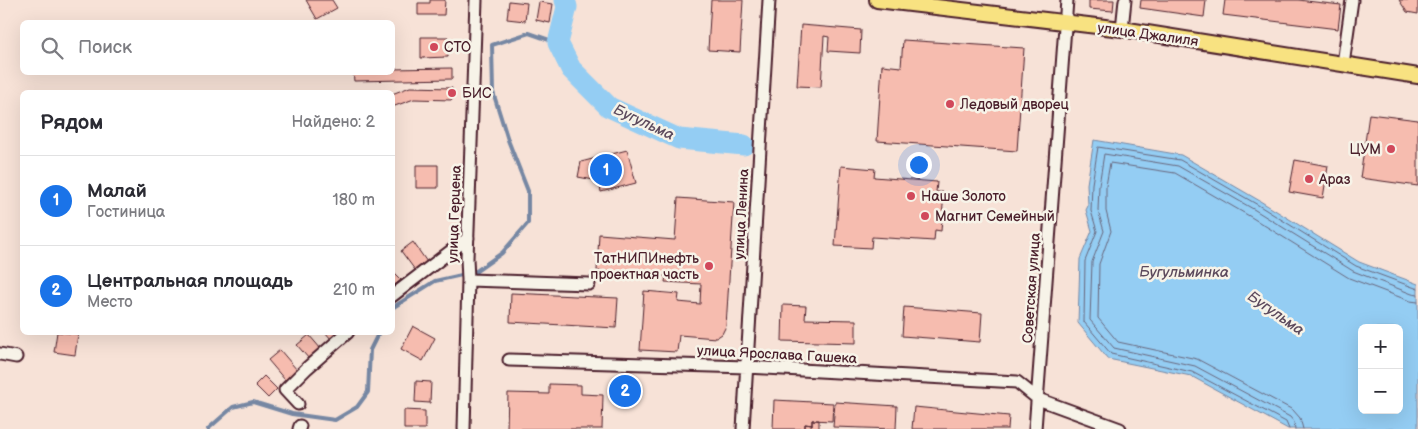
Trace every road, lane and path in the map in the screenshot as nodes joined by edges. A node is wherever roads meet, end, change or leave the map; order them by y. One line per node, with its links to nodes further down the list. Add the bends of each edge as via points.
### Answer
1 (476, 0): 11 (street, улица Герцена)
2 (769, 0): 19 (street, улица Ленина)
3 (877, 0): 7 (main road, улица Джалиля)
4 (1067, 0): 7 (street, Советская улица)
5 (1124, 0): 8 (street)
6 (1352, 0): 9 (street)
7 (1066, 23): 8 (main road, улица Джалиля); 20 (street, Советская улица)
8 (1122, 29): 9 (main road, улица Джалиля)
9 (1343, 64): 10 (main road, улица Джалиля)
10 (1418, 76)
11 (468, 238): 12 (street, улица Герцена); 14 (street)
12 (468, 280): 13 (street); 22 (street, улица Герцена)
13 (589, 284)
14 (395, 294)
15 (345, 335): 21 (street, via 285,390)
16 (0, 354): 17 (street)
17 (16, 358)
18 (509, 360): 19 (street, улица Ярослава Гашека)
19 (747, 367): 20 (street, улица Ярослава Гашека, via 1017,382); 23 (street, улица Ленина)
20 (1038, 399): 24 (street, Советская улица); 25 (street, улица Ярослава Гашека)
21 (298, 404)
22 (464, 429)
23 (743, 429)
24 (1036, 429)
25 (1120, 429)

